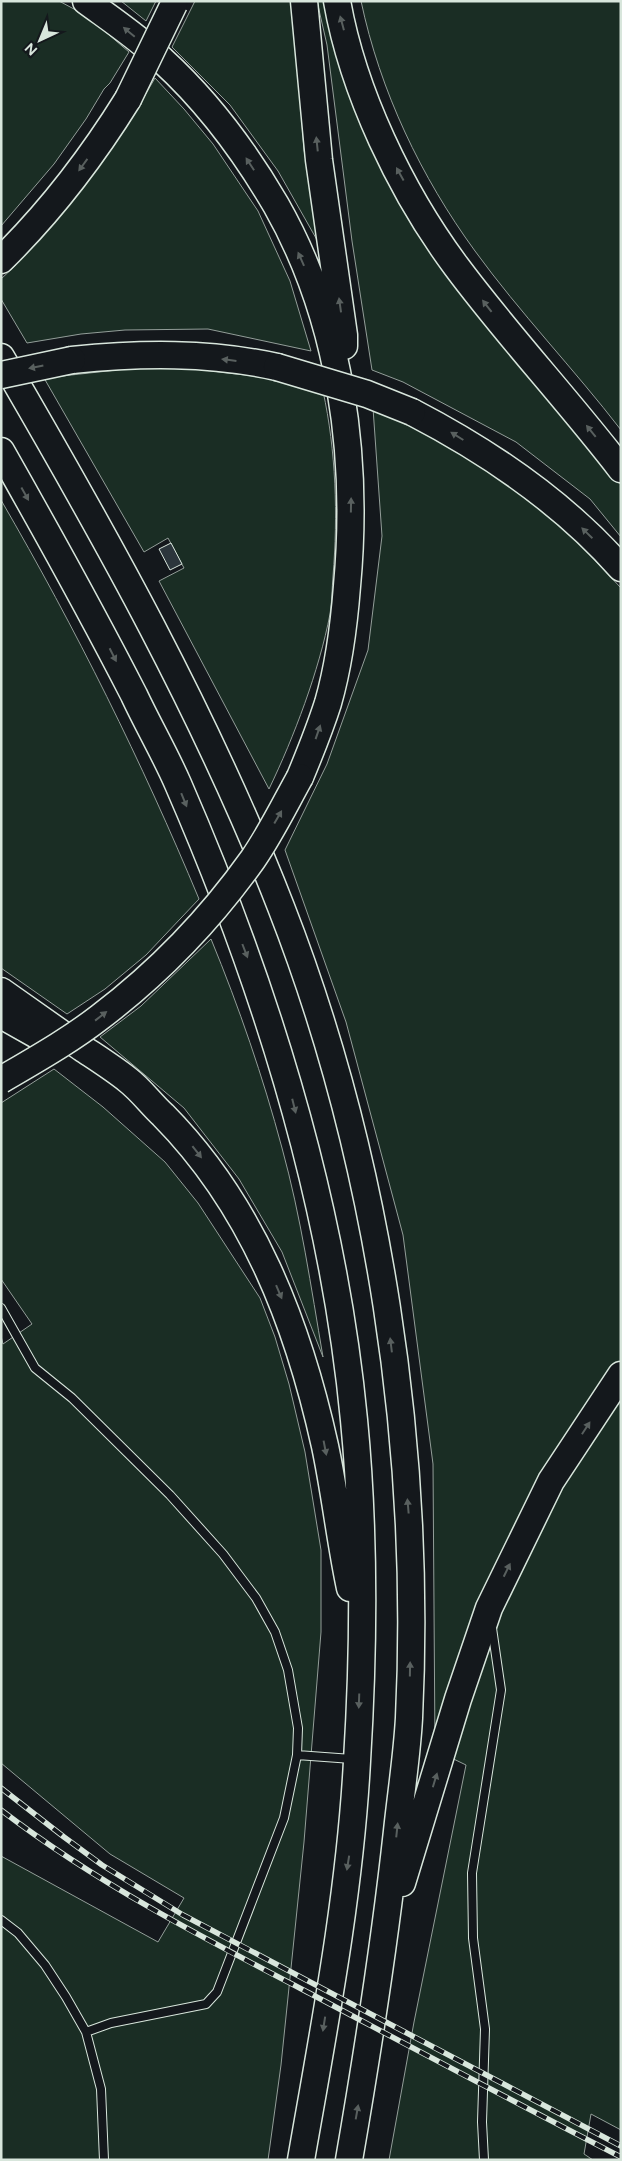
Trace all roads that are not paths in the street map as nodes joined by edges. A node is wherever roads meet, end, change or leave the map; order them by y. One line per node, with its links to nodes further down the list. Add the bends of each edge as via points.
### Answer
1 (86, 1): 8 (highway, one-way to 1, via 328,329 304,264 276,205 244,155 204,104 162,60)
2 (304, 1): 8 (highway, one-way to 2, via 344,336 319,160)
3 (337, 1): 10 (highway, one-way to 3, via 472,286 423,217 393,162 358,83)
4 (174, 3): 5 (highway, one-way to 5, bridge, via 112,125 41,219)
5 (5, 256)
6 (1, 357): 23 (highway, one-way to 6, via 409,1722 412,1602 409,1515 386,1308 350,1124 306,978 247,823 202,725 120,565)
7 (1, 376): 11 (highway, one-way to 7, bridge, via 569,515 512,472 452,433 367,394 277,367 191,355 140,354 72,360)
8 (343, 406): 14 (highway, one-way to 8, bridge, via 101,1016 188,938 254,858 300,777 328,702 340,650 346,601 352,496)
9 (1, 451): 19 (highway, one-way to 19, via 91,611 176,781 248,957 290,1090 327,1238 353,1412 360,1519)
10 (621, 469)
11 (621, 568)
12 (1, 991): 15 (highway, via 129,1081)
13 (1, 1015): 15 (highway, via 124,1088)
14 (1, 1080)
15 (164, 1116): 19 (highway, one-way to 19, via 213,1173 252,1234 294,1330 325,1448 341,1547)
16 (1, 1308): 20 (lane, via 35,1368 72,1398 170,1495 223,1554 256,1598 275,1632 288,1670 298,1728)
17 (621, 1375): 18 (highway, one-way to 17, via 551,1481)
18 (489, 1608): 23 (highway, one-way to 18); 28 (lane, via 501,1690 472,1873 473,1938 485,2029)
19 (361, 1635): 21 (highway, one-way to 21)
20 (297, 1755): 21 (lane); 24 (lane, via 284,1818 216,1992 206,2004 111,2023)
21 (358, 1760): 26 (highway, one-way to 26, via 350,1855)
22 (1, 1920): 24 (lane, via 18,1933 45,1965)
23 (386, 1931): 27 (highway, one-way to 23)
24 (86, 2032): 25 (lane, via 101,2089)
25 (104, 2160)
26 (301, 2160)
27 (349, 2160)
28 (484, 2160)

